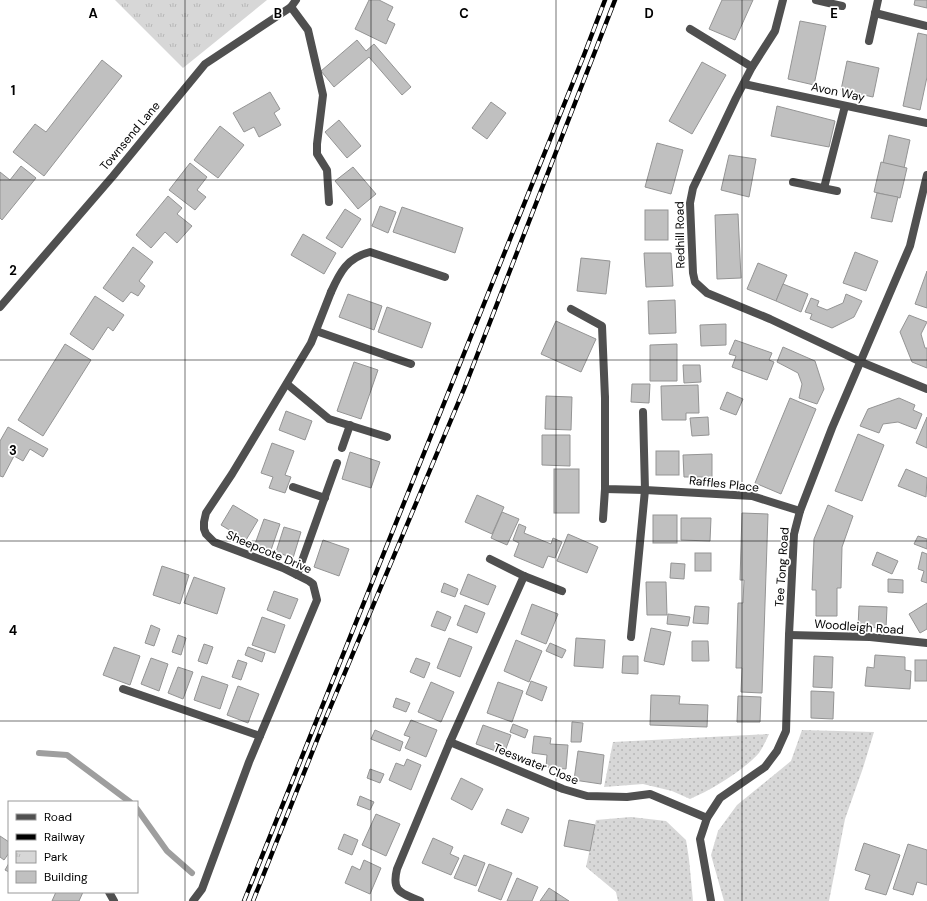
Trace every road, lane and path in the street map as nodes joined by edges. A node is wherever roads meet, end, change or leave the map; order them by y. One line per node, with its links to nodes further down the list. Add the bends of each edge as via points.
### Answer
1 (783, 0): 10 (street, Redhill Road, via 775,31)
2 (816, 0): 5 (street)
3 (878, 0): 6 (street)
4 (294, 3): 18 (street, via 308,30 323,95 317,154 327,170); 20 (street, Townsend Lane, via 205,64)
5 (842, 6)
6 (875, 13): 7 (street); 9 (street)
7 (927, 26)
8 (690, 29): 10 (street)
9 (869, 41)
10 (752, 67): 11 (street, Redhill Road)
11 (744, 84): 12 (street, Avon Way); 23 (street, Redhill Road, via 693,188 690,203 695,282 707,293 770,319)
12 (844, 106): 13 (street, Avon Way); 16 (street)
13 (927, 123)
14 (927, 176): 23 (street, Tee Tong Road, via 910,246)
15 (793, 182): 16 (street)
16 (824, 188): 17 (street)
17 (837, 191)
18 (329, 202)
19 (445, 277): 22 (street, Sheepcote Drive, via 370,252 359,255 340,273)
20 (0, 308)
21 (571, 309): 33 (street, via 602,326)
22 (316, 331): 24 (street); 25 (street, Sheepcote Drive)
23 (861, 362): 26 (street, Redhill Road); 36 (street, Tee Tong Road)
24 (411, 364)
25 (287, 384): 28 (street, via 330,419); 39 (street, Sheepcote Drive, via 206,513 204,522 206,534 214,542)
26 (927, 389)
27 (643, 412): 34 (street)
28 (350, 425): 29 (street); 30 (street)
29 (387, 437)
30 (342, 448)
31 (337, 463): 35 (street)
32 (294, 487): 35 (street)
33 (605, 489): 34 (street, Raffles Place); 37 (street)
34 (645, 490): 36 (street, Raffles Place, via 752,496); 43 (street)
35 (325, 498): 39 (street)
36 (800, 511): 42 (street, Tee Tong Road, via 794,534)
37 (604, 519)
38 (490, 558): 40 (street)
39 (297, 575): 46 (street, Sheepcote Drive, via 313,584 317,600)
40 (524, 576): 41 (street); 47 (street)
41 (562, 591)
42 (789, 635): 44 (street, Woodleigh Road, via 870,637); 48 (street, Tee Tong Road, via 786,731 777,751 765,767 720,798)
43 (631, 637)
44 (927, 643)
45 (123, 689): 46 (street)
46 (260, 736): 49 (street, Sheepcote Drive, via 248,762 202,889)
47 (450, 742): 48 (street, Teeswater Close, via 563,789 587,796 627,797 650,794); 50 (street, via 394,880 403,895)
48 (707, 818): 51 (street, Tee Tong Road, via 700,839)
49 (193, 901)
50 (420, 901)
51 (711, 901)

